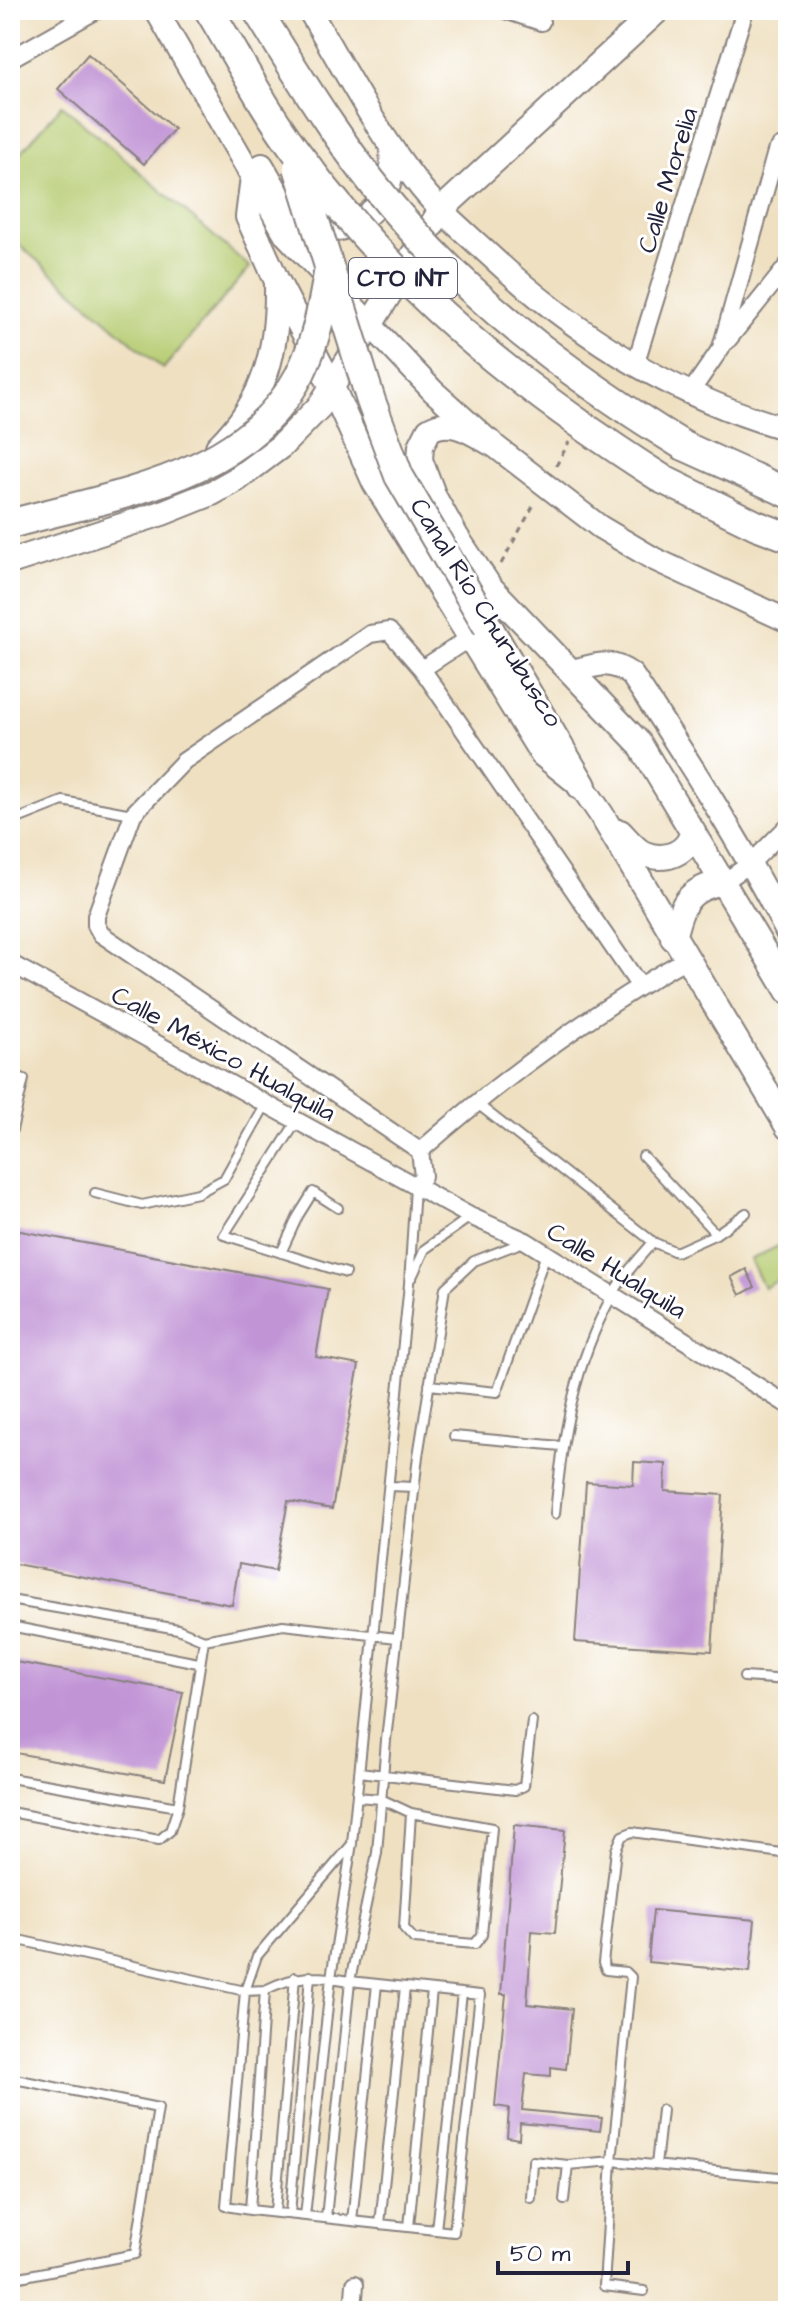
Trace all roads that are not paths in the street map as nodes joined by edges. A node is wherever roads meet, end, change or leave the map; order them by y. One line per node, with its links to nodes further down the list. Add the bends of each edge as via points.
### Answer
1 (97, 10): 10 (street)
2 (156, 10): 11 (main road, CTO INT)
3 (209, 10): 12 (highway, CTO INT, bridge)
4 (257, 10): 27 (highway, CTO INT, bridge, via 334,132 407,224 458,276 591,386 684,446)
5 (309, 10): 14 (main road, CTO INT)
6 (505, 10): 9 (street)
7 (658, 10): 16 (main road)
8 (745, 10): 22 (street, Calle Morelia)
9 (541, 22)
10 (10, 59)
11 (233, 142): 14 (main road, via 255,154 297,220 329,232 342,229 380,202 390,181); 15 (main road, CTO INT)
12 (292, 147): 18 (highway, bridge); 30 (highway, CTO INT, bridge, via 374,249 469,340 571,420 664,480)
13 (788, 147): 21 (street, via 776,152)
14 (391, 148): 16 (main road, CTO INT)
15 (253, 177): 19 (main road, Canal Río Churubusco, via 248,217); 20 (main road, CTO INT, via 286,235)
16 (441, 210): 20 (main road); 22 (main road, CTO INT, via 552,309)
17 (788, 265): 21 (street)
18 (329, 269): 29 (highway, bridge, via 318,327 299,375 249,437 215,460 165,480); 33 (highway, bridge, via 399,476)
19 (276, 279): 23 (main road, Canal Río Churubusco); 28 (main road, via 275,341 250,410)
20 (368, 325): 23 (main road); 26 (main road, CTO INT)
21 (721, 348): 24 (street)
22 (635, 365): 24 (main road, CTO INT)
23 (332, 387): 28 (main road, via 301,428 256,465 212,493); 33 (main road, Canal Río Churubusco, via 375,483 406,536)
24 (690, 393): 25 (main road, CTO INT)
25 (788, 429)
26 (491, 443): 32 (main road, CTO INT, via 600,527 654,559); 35 (main road, Canal Río Churubusco, via 456,426 435,426 420,452 429,486 489,586)
27 (788, 493)
28 (162, 513): 31 (main road)
29 (10, 524)
30 (788, 537)
31 (10, 562)
32 (788, 621)
33 (480, 632): 34 (street); 36 (highway)
34 (422, 669): 37 (street, via 389,631 370,634 184,761); 48 (street)
35 (572, 671): 41 (main road, Canal Río Churubusco, via 639,743); 42 (main road, Canal Río Churubusco, via 607,663 632,675)
36 (582, 786): 38 (main road)
37 (133, 814): 39 (lane, via 63,801); 56 (street, via 96,916 101,934)
38 (601, 814): 41 (main road, via 648,855 679,853); 45 (main road)
39 (10, 822)
40 (788, 826): 42 (street)
41 (693, 831): 43 (main road, Canal Río Churubusco)
42 (751, 863): 43 (street); 44 (main road, Canal Río Churubusco)
43 (724, 882): 45 (main road, via 692,892 681,907); 49 (main road, Canal Río Churubusco)
44 (788, 934)
45 (673, 938): 46 (main road)
46 (686, 959): 48 (street); 54 (main road)
47 (10, 963): 52 (street, Calle México Hualquila)
48 (639, 985): 51 (street)
49 (788, 991)
50 (10, 1073): 55 (lane, via 24,1079)
51 (475, 1102): 56 (street); 65 (lane)
52 (266, 1104): 53 (street, Calle México Hualquila); 59 (lane, via 224,1179 198,1193 142,1205)
53 (297, 1121): 58 (street, Calle México Hualquila); 66 (lane, via 224,1235)
54 (788, 1127)
55 (10, 1138)
56 (420, 1151): 58 (street, via 423,1176)
57 (643, 1156): 63 (lane)
58 (415, 1186): 62 (street, Calle Hualquila); 69 (lane)
59 (95, 1193)
60 (338, 1208): 66 (lane, via 313,1192)
61 (746, 1213): 63 (lane)
62 (470, 1216): 64 (street, Calle Hualquila); 69 (lane, via 425,1249)
63 (716, 1234): 65 (lane, via 676,1252)
64 (526, 1241): 67 (street, Calle Hualquila); 71 (lane, via 474,1261 445,1288)
65 (653, 1242): 70 (lane)
66 (281, 1253): 68 (lane)
67 (546, 1254): 70 (street, Calle Hualquila); 71 (lane, via 497,1392)
68 (346, 1273)
69 (409, 1284): 75 (lane)
70 (612, 1296): 72 (street, Calle Hualquila); 74 (lane, via 578,1373)
71 (429, 1385): 76 (lane)
72 (788, 1405)
73 (454, 1436): 74 (lane)
74 (561, 1446): 77 (lane)
75 (389, 1486): 76 (lane); 80 (lane)
76 (415, 1487): 81 (lane)
77 (555, 1514)
78 (10, 1600): 82 (lane, via 178,1629)
79 (10, 1626): 83 (lane)
80 (373, 1636): 81 (lane); 82 (lane, via 283,1625); 87 (lane)
81 (397, 1638): 88 (lane)
82 (204, 1640): 83 (lane)
83 (198, 1663): 92 (lane)
84 (744, 1677): 85 (lane)
85 (788, 1680)
86 (532, 1721): 88 (lane, via 524,1786 515,1790)
87 (359, 1772): 88 (lane); 90 (lane)
88 (383, 1773): 91 (lane)
89 (10, 1778): 92 (lane)
90 (357, 1797): 91 (lane); 95 (lane)
91 (381, 1799): 94 (lane); 101 (lane, via 377,1853)
92 (178, 1807): 93 (lane, via 170,1831 159,1840)
93 (10, 1812)
94 (411, 1813): 94 (lane, via 404,1928 414,1939 475,1944 482,1935 492,1828)
95 (352, 1843): 100 (lane); 106 (lane, via 257,1956)
96 (788, 1854): 110 (lane, via 632,1832 622,1836 603,1963 606,1970 631,1977)
97 (10, 1938): 106 (lane)
98 (310, 1976): 99 (lane); 100 (lane); 118 (lane)
99 (295, 1977): 104 (lane); 117 (lane)
100 (331, 1978): 101 (lane); 119 (lane)
101 (350, 1981): 102 (lane); 120 (lane)
102 (377, 1984): 103 (lane); 121 (lane)
103 (405, 1987): 105 (lane); 122 (lane)
104 (265, 1990): 106 (lane); 116 (lane)
105 (432, 1990): 107 (lane); 123 (lane)
106 (245, 1991): 116 (lane, via 226,2206)
107 (462, 1993): 124 (lane); 124 (lane, via 480,1995 454,2232)
108 (10, 2078): 125 (lane, via 158,2108 135,2254)
109 (662, 2110): 112 (lane)
110 (612, 2161): 111 (lane); 112 (lane); 127 (lane, via 604,2286)
111 (568, 2165): 114 (lane, via 533,2161); 115 (lane)
112 (656, 2165): 113 (lane)
113 (788, 2178)
114 (531, 2198)
115 (564, 2200)
116 (250, 2210): 117 (lane)
117 (275, 2212): 118 (lane)
118 (290, 2214): 119 (lane)
119 (305, 2216): 120 (lane)
120 (326, 2218): 121 (lane)
121 (352, 2221): 122 (lane)
122 (380, 2224): 123 (lane)
123 (409, 2227): 124 (lane)
124 (436, 2230)
125 (10, 2279)
126 (355, 2284): 128 (street)
127 (644, 2291)
128 (353, 2311)

